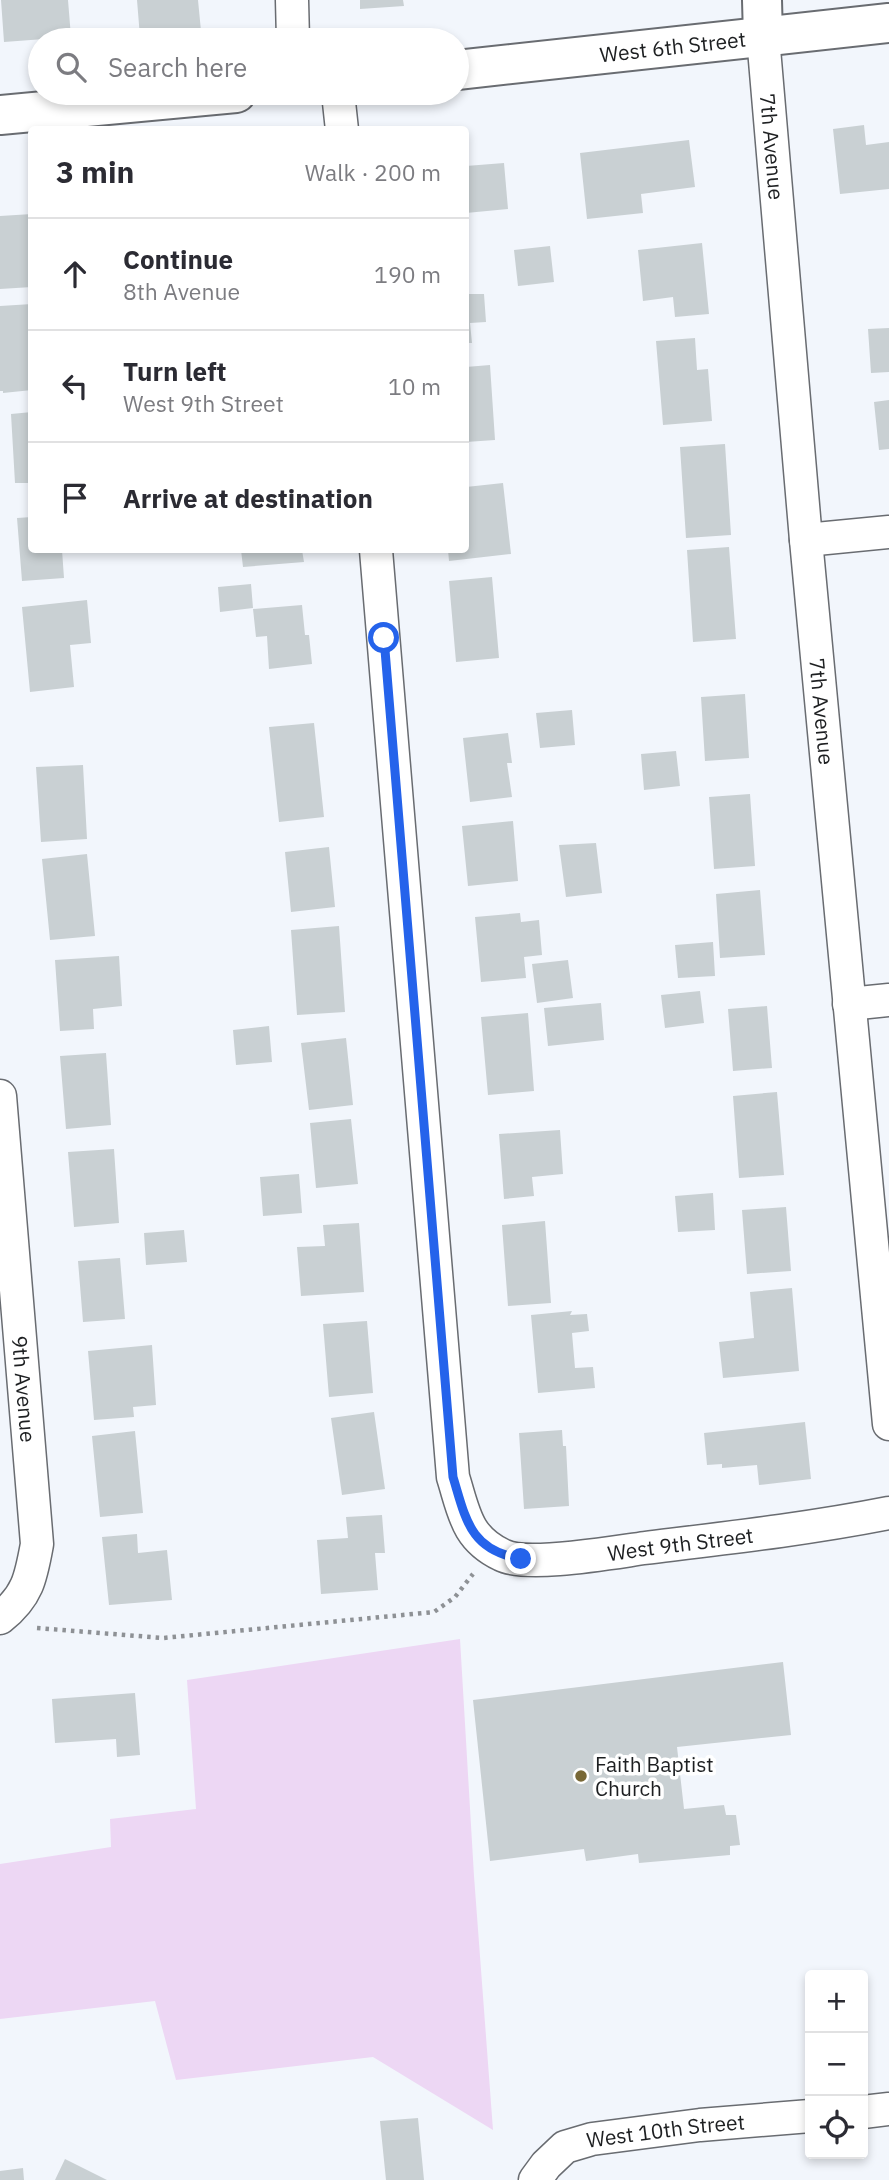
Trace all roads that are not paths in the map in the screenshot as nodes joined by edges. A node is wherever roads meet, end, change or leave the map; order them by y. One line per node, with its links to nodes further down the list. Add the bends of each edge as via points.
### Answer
1 (292, 0): 4 (street)
2 (763, 18): 3 (street, West 6th Street); 5 (street, West 6th Street); 11 (street, 7th Avenue)
3 (889, 23)
4 (293, 28)
5 (469, 68)
6 (107, 105): 8 (street)
7 (339, 105): 9 (street)
8 (0, 115)
9 (342, 126)
10 (889, 532): 11 (street)
11 (806, 540): 14 (street, 7th Avenue)
12 (376, 553): 17 (street, West 9th Street, via 453,1477 469,1528 503,1556 566,1558)
13 (889, 1000): 14 (street)
14 (849, 1004): 16 (street, 7th Avenue)
15 (0, 1096): 18 (street, 9th Avenue, via 37,1544 32,1576)
16 (889, 1424)
17 (889, 1513)
18 (16, 1613)
19 (889, 2109): 20 (street)
20 (868, 2111)
21 (805, 2116): 22 (street, West 10th Street, via 592,2139 565,2147)
22 (535, 2180)

